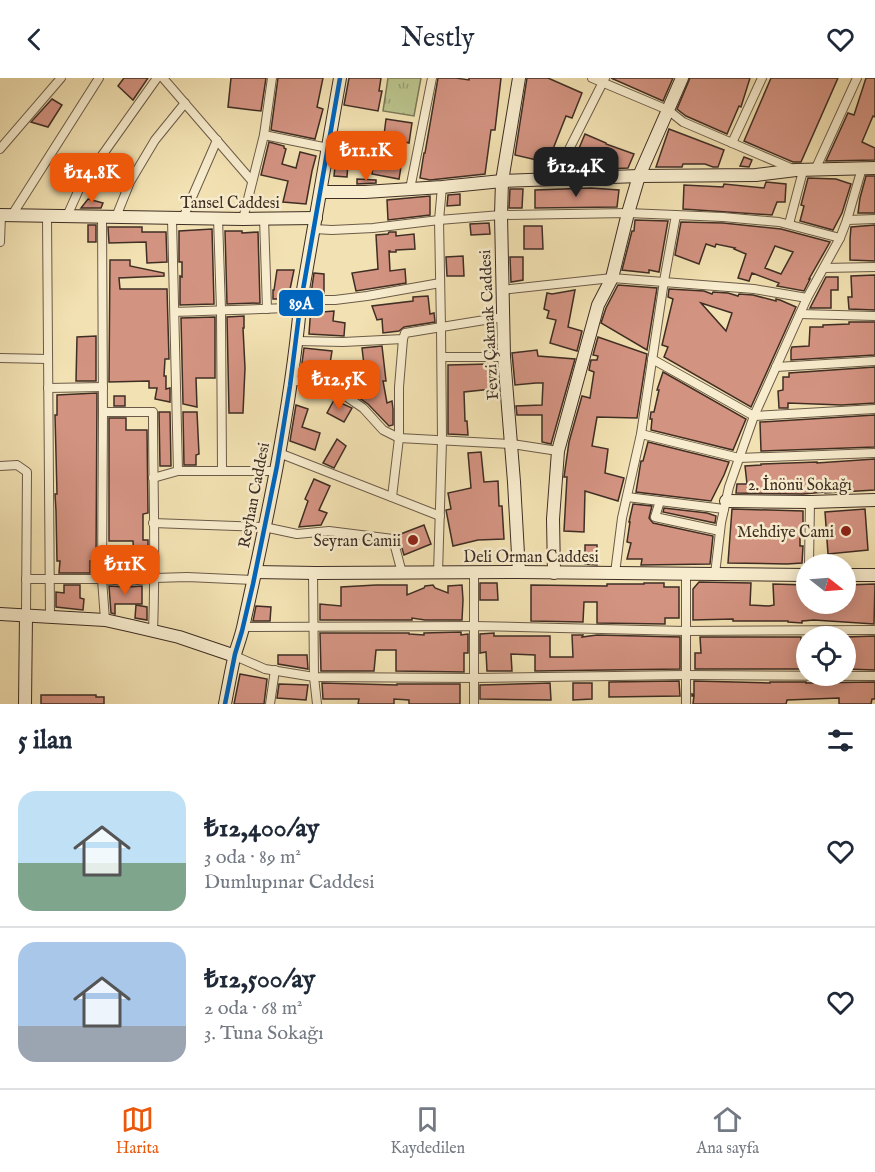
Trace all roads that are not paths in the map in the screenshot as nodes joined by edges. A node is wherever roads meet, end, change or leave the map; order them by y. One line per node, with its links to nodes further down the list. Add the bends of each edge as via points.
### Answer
1 (61, 78): 20 (street)
2 (99, 78): 32 (street)
3 (158, 78): 35 (street, via 81,185)
4 (163, 78): 14 (street)
5 (272, 78): 16 (street)
6 (340, 78): 19 (street, Reyhan Caddesi)
7 (432, 78): 28 (street)
8 (519, 78): 26 (street, Fevzi Çakmak Caddesi)
9 (592, 78): 13 (street)
10 (682, 78): 15 (street)
11 (762, 78): 18 (street)
12 (857, 78): 22 (street)
13 (604, 80): 15 (street); 24 (street)
14 (185, 103): 17 (street); 37 (street, via 155,140 130,182)
15 (668, 110): 18 (street, via 683,122); 23 (street)
16 (264, 135): 19 (street); 25 (street)
17 (217, 140): 25 (street); 38 (street)
18 (732, 143): 22 (street)
19 (328, 148): 29 (street, Reyhan Caddesi)
20 (0, 149)
21 (869, 168): 22 (street); 44 (street)
22 (805, 170): 23 (street); 46 (street)
23 (639, 177): 24 (street); 30 (street)
24 (554, 179): 26 (street)
25 (252, 181): 41 (street)
26 (502, 181): 27 (street); 33 (street, Fevzi Çakmak Caddesi)
27 (442, 187): 28 (street); 43 (street)
28 (410, 189): 29 (street)
29 (321, 192): 45 (street, Reyhan Caddesi)
30 (628, 213): 31 (street); 33 (street); 51 (street)
31 (676, 214): 46 (street); 52 (street)
32 (4, 215): 34 (street, Tansel Caddesi); 48 (street)
33 (501, 215): 43 (street); 54 (street, Fevzi Çakmak Caddesi)
34 (47, 216): 35 (street, Tansel Caddesi); 69 (street)
35 (67, 216): 36 (street, Tansel Caddesi)
36 (102, 218): 37 (street, Tansel Caddesi); 74 (street)
37 (116, 218): 38 (street, Tansel Caddesi)
38 (177, 218): 39 (street, Tansel Caddesi); 59 (street)
39 (218, 218): 41 (street, Tansel Caddesi); 58 (street)
40 (264, 218): 41 (street, Tansel Caddesi); 45 (street, Tansel Caddesi); 57 (street)
41 (243, 219)
42 (875, 219): 44 (street)
43 (439, 220): 45 (street, via 332,230); 53 (street)
44 (847, 220): 47 (street)
45 (315, 224): 56 (street, Reyhan Caddesi)
46 (789, 224): 47 (street)
47 (840, 238): 50 (street)
48 (0, 243)
49 (875, 267): 50 (street)
50 (824, 268): 55 (street)
51 (612, 278): 52 (street); 54 (street); 83 (street, via 598,305)
52 (664, 281): 55 (street); 70 (street)
53 (440, 283): 56 (street, via 367,297); 63 (street)
54 (501, 290): 62 (street, Fevzi Çakmak Caddesi)
55 (807, 298): 60 (street)
56 (301, 303): 57 (street); 65 (street, Reyhan Caddesi)
57 (267, 309): 58 (street)
58 (221, 310): 59 (street); 88 (street)
59 (175, 312): 89 (street)
60 (800, 314): 61 (street); 72 (street)
61 (875, 316)
62 (503, 317): 63 (street); 67 (street, Fevzi Çakmak Caddesi)
63 (441, 327): 64 (street, via 405,333); 66 (street)
64 (403, 339): 65 (street); 80 (street)
65 (297, 341): 73 (street, Reyhan Caddesi)
66 (442, 357): 67 (street); 81 (street)
67 (504, 357): 82 (street, Fevzi Çakmak Caddesi)
68 (0, 358): 69 (street)
69 (48, 359): 75 (street)
70 (652, 359): 78 (street); 79 (street)
71 (875, 361): 72 (street)
72 (777, 366): 78 (street)
73 (291, 380): 80 (street, via 320,385 344,395 363,408 383,430); 84 (street, Reyhan Caddesi)
74 (103, 387): 75 (street); 77 (street)
75 (48, 388): 118 (street)
76 (875, 409): 78 (street)
77 (103, 412): 91 (street, via 153,412); 119 (street)
78 (754, 416): 86 (street)
79 (641, 434): 86 (street); 92 (street)
80 (399, 438): 81 (street); 93 (street)
81 (442, 441): 82 (street); 98 (street)
82 (512, 444): 83 (street); 103 (street, Fevzi Çakmak Caddesi)
83 (558, 451): 108 (street)
84 (279, 453): 90 (street, Reyhan Caddesi); 93 (street)
85 (875, 453): 86 (street)
86 (739, 458): 97 (street)
87 (0, 466): 117 (street, via 17,465 27,472)
88 (222, 470): 89 (street); 90 (street)
89 (178, 471): 91 (street)
90 (276, 471): 100 (street, Reyhan Caddesi)
91 (153, 478): 99 (street)
92 (627, 497): 95 (street); 109 (street)
93 (392, 498): 98 (street)
94 (875, 500): 96 (street, 2. İnönü Sokağı)
95 (660, 501): 97 (street); 101 (street, via 655,517)
96 (810, 502): 97 (street, 2. İnönü Sokağı); 102 (street)
97 (725, 505): 101 (street)
98 (440, 516): 106 (street)
99 (153, 523): 100 (street); 116 (street)
100 (264, 527): 105 (street, via 297,534 329,531 393,539); 115 (street, Reyhan Caddesi)
101 (720, 531): 111 (street)
102 (810, 554)
103 (519, 572): 107 (street, Deli Orman Caddesi); 108 (street, Deli Orman Caddesi)
104 (313, 573): 105 (street, Deli Orman Caddesi); 115 (street, Deli Orman Caddesi); 124 (street)
105 (402, 573): 106 (street, Deli Orman Caddesi)
106 (438, 573): 107 (street, Deli Orman Caddesi)
107 (474, 573): 125 (street)
108 (554, 573): 109 (street, Deli Orman Caddesi)
109 (615, 573): 110 (street, Deli Orman Caddesi)
110 (686, 574): 111 (street, Deli Orman Caddesi); 127 (street)
111 (715, 574): 112 (street, Deli Orman Caddesi)
112 (796, 575)
113 (856, 575): 114 (street)
114 (875, 575)
115 (254, 576): 116 (street); 126 (street, Reyhan Caddesi)
116 (155, 578): 119 (street); 129 (street)
117 (26, 579): 118 (street); 121 (street)
118 (49, 579): 119 (street); 122 (street)
119 (102, 579): 123 (street)
120 (0, 614): 121 (street)
121 (26, 615): 122 (street); 136 (street)
122 (50, 617): 123 (street)
123 (105, 620): 129 (street)
124 (314, 626): 125 (street); 126 (street); 133 (street)
125 (474, 626): 127 (street); 135 (street)
126 (243, 627): 130 (street, Reyhan Caddesi)
127 (685, 630): 128 (street); 132 (street)
128 (875, 630)
129 (153, 631): 130 (street)
130 (235, 656): 131 (street); 137 (street, Reyhan Caddesi)
131 (275, 670): 133 (street); 138 (street)
132 (685, 675): 134 (street); 135 (street); 141 (street)
133 (314, 676): 135 (street); 139 (street)
134 (875, 676)
135 (474, 678): 140 (street)
136 (25, 704)
137 (225, 704)
138 (270, 704)
139 (317, 704)
140 (474, 704)
141 (686, 704)

